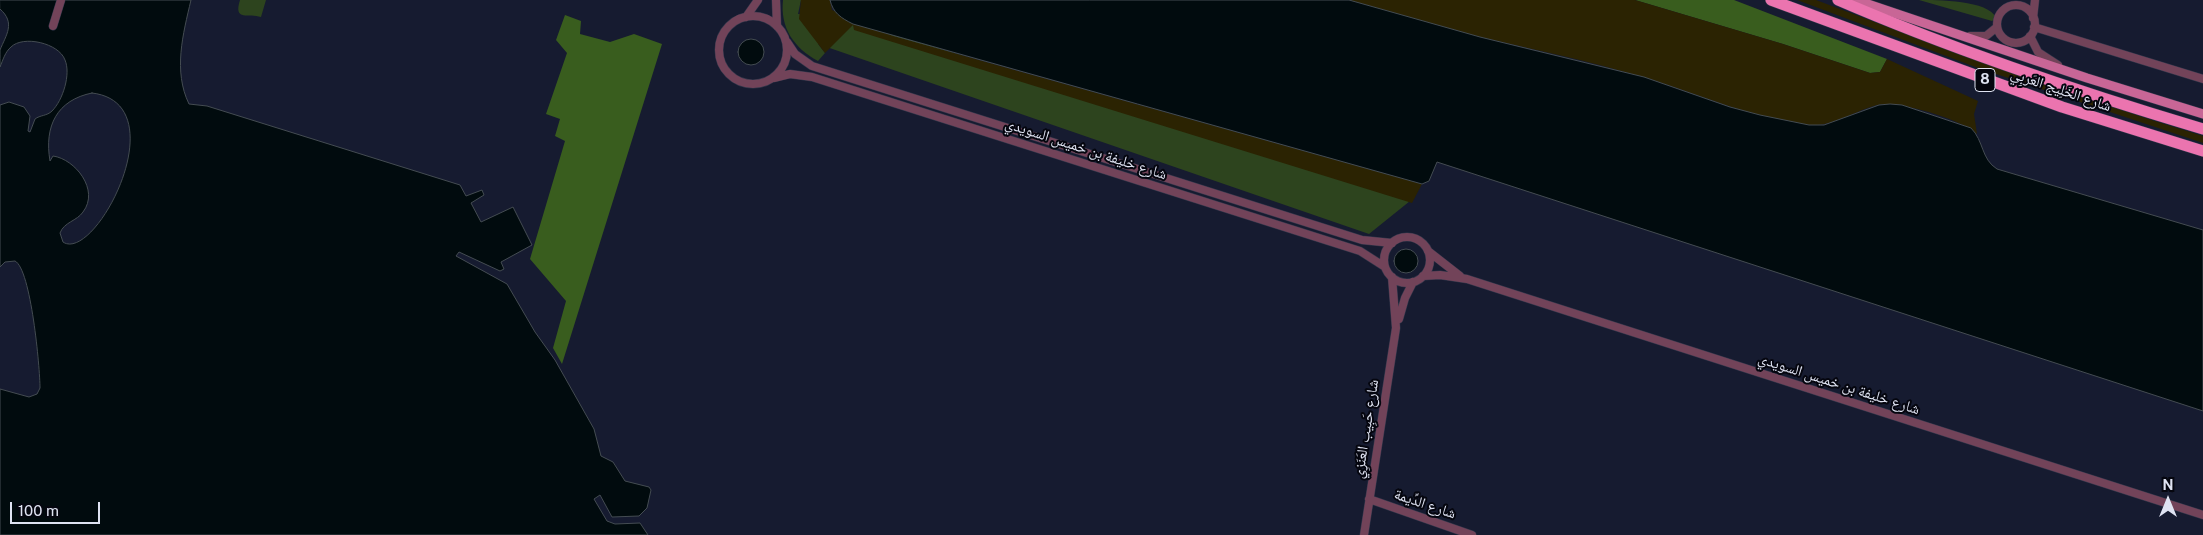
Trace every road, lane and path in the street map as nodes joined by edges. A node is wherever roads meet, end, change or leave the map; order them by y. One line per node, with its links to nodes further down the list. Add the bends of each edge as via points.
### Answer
1 (61, 0): 12 (street)
2 (758, 0): 10 (street)
3 (776, 0): 13 (street)
4 (1770, 0): 24 (highway, شارع الخَلِيج العَربِي / 8, via 2062,107)
5 (1838, 0): 23 (highway, شارع الخَلِيج العَربِي / 8, via 1997,62)
6 (1856, 0): 16 (main road)
7 (2018, 0): 9 (street)
8 (2035, 0): 11 (street)
9 (2010, 5): 11 (street, via 2026,8); 14 (street, via 2001,12)
10 (746, 16): 13 (street, via 763,17); 19 (street, via 729,26 721,37 718,51 721,64 733,78 745,84 760,84)
11 (2034, 18): 15 (street)
12 (53, 26)
13 (777, 26): 18 (street)
14 (1997, 27): 16 (street, via 1982,37); 17 (street, via 2007,41 2019,42)
15 (2034, 27): 17 (street); 21 (street)
16 (1952, 32): 20 (main road)
17 (2030, 36): 20 (street, via 2044,57)
18 (787, 42): 19 (street, via 787,58); 25 (street, شارع خليفة بن خميس السويدي, via 795,54 812,66 1362,240)
19 (774, 78): 27 (street, شارع خليفة بن خميس السويدي, via 790,74 812,77 1360,251)
20 (2087, 78): 22 (main road)
21 (2203, 78)
22 (2203, 114)
23 (2203, 129)
24 (2203, 151)
25 (1392, 243): 26 (street, via 1401,238 1412,238); 27 (street, via 1386,252)
26 (1428, 251): 28 (street, via 1430,262); 30 (street, شارع خليفة بن خميس السويدي)
27 (1385, 267): 29 (street)
28 (1423, 276): 30 (street, شارع خليفة بن خميس السويدي); 31 (street)
29 (1392, 278): 31 (street); 32 (street, شارع حَبِيب العَنَزِي)
30 (1467, 279): 34 (street, شارع خليفة بن خميس السويدي)
31 (1413, 282): 32 (street, شارع حَبِيب العَنَزِي)
32 (1396, 328): 33 (street, شارع حَبِيب العَنَزِي)
33 (1369, 499): 35 (street, شارع حَبِيب العَنَزِي); 36 (street, شارع الدِّيمة)
34 (2203, 515)
35 (1364, 535)
36 (1472, 535)

